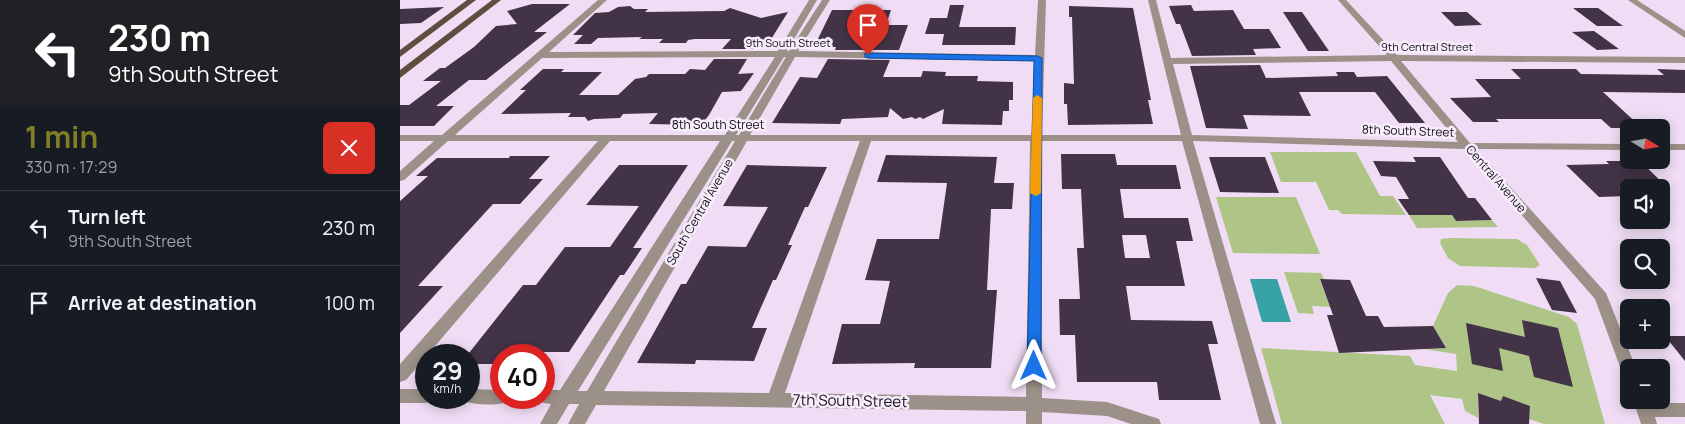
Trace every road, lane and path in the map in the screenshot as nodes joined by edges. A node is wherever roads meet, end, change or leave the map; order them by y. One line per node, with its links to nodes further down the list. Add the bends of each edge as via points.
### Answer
1 (472, 0): 11 (main road)
2 (497, 0): 18 (main road)
3 (603, 0): 13 (street)
4 (813, 0): 12 (street)
5 (826, 0): 12 (street, South Central Avenue)
6 (1042, 0): 14 (street)
7 (1152, 0): 17 (street)
8 (1342, 0): 15 (street, Central Avenue)
9 (1632, 0): 10 (street)
10 (1685, 35)
11 (400, 54)
12 (787, 54): 13 (street, 9th South Street); 14 (street, 9th South Street); 23 (street); 24 (street, South Central Avenue)
13 (539, 55): 20 (street)
14 (1038, 58): 26 (street)
15 (1394, 58): 16 (street, 9th Central Street); 17 (street, 9th Central Street); 27 (street, Central Avenue)
16 (1685, 60)
17 (1168, 61): 22 (street)
18 (400, 75)
19 (400, 138): 20 (street, 8th South Street)
20 (443, 138): 21 (street, 8th South Street); 31 (street)
21 (607, 138): 23 (street, 8th South Street); 33 (street)
22 (1186, 138): 26 (street, 8th South Street); 27 (street, 8th South Street); 47 (street)
23 (727, 139): 24 (street, 8th South Street); 37 (street)
24 (743, 139): 25 (street, 8th South Street); 38 (street, South Central Avenue)
25 (866, 139): 26 (street, 8th South Street); 39 (street)
26 (1036, 139): 40 (street)
27 (1466, 146): 28 (street, 8th South Street); 32 (street, Central Avenue, via 1600,298)
28 (1620, 147)
29 (1670, 147): 30 (street)
30 (1685, 148)
31 (400, 177)
32 (1625, 359)
33 (400, 375)
34 (400, 396): 35 (street)
35 (415, 396)
36 (555, 398): 37 (street, 7th South Street)
37 (564, 398): 38 (street, 7th South Street); 43 (street)
38 (591, 398): 39 (street, 7th South Street); 44 (street, South Central Avenue)
39 (775, 400): 40 (street, 7th South Street)
40 (1034, 404): 45 (street); 46 (street, 7th South Street, via 1107,409)
41 (1685, 410): 42 (street)
42 (1645, 411)
43 (548, 424)
44 (576, 424)
45 (1034, 424)
46 (1153, 424)
47 (1268, 424)

